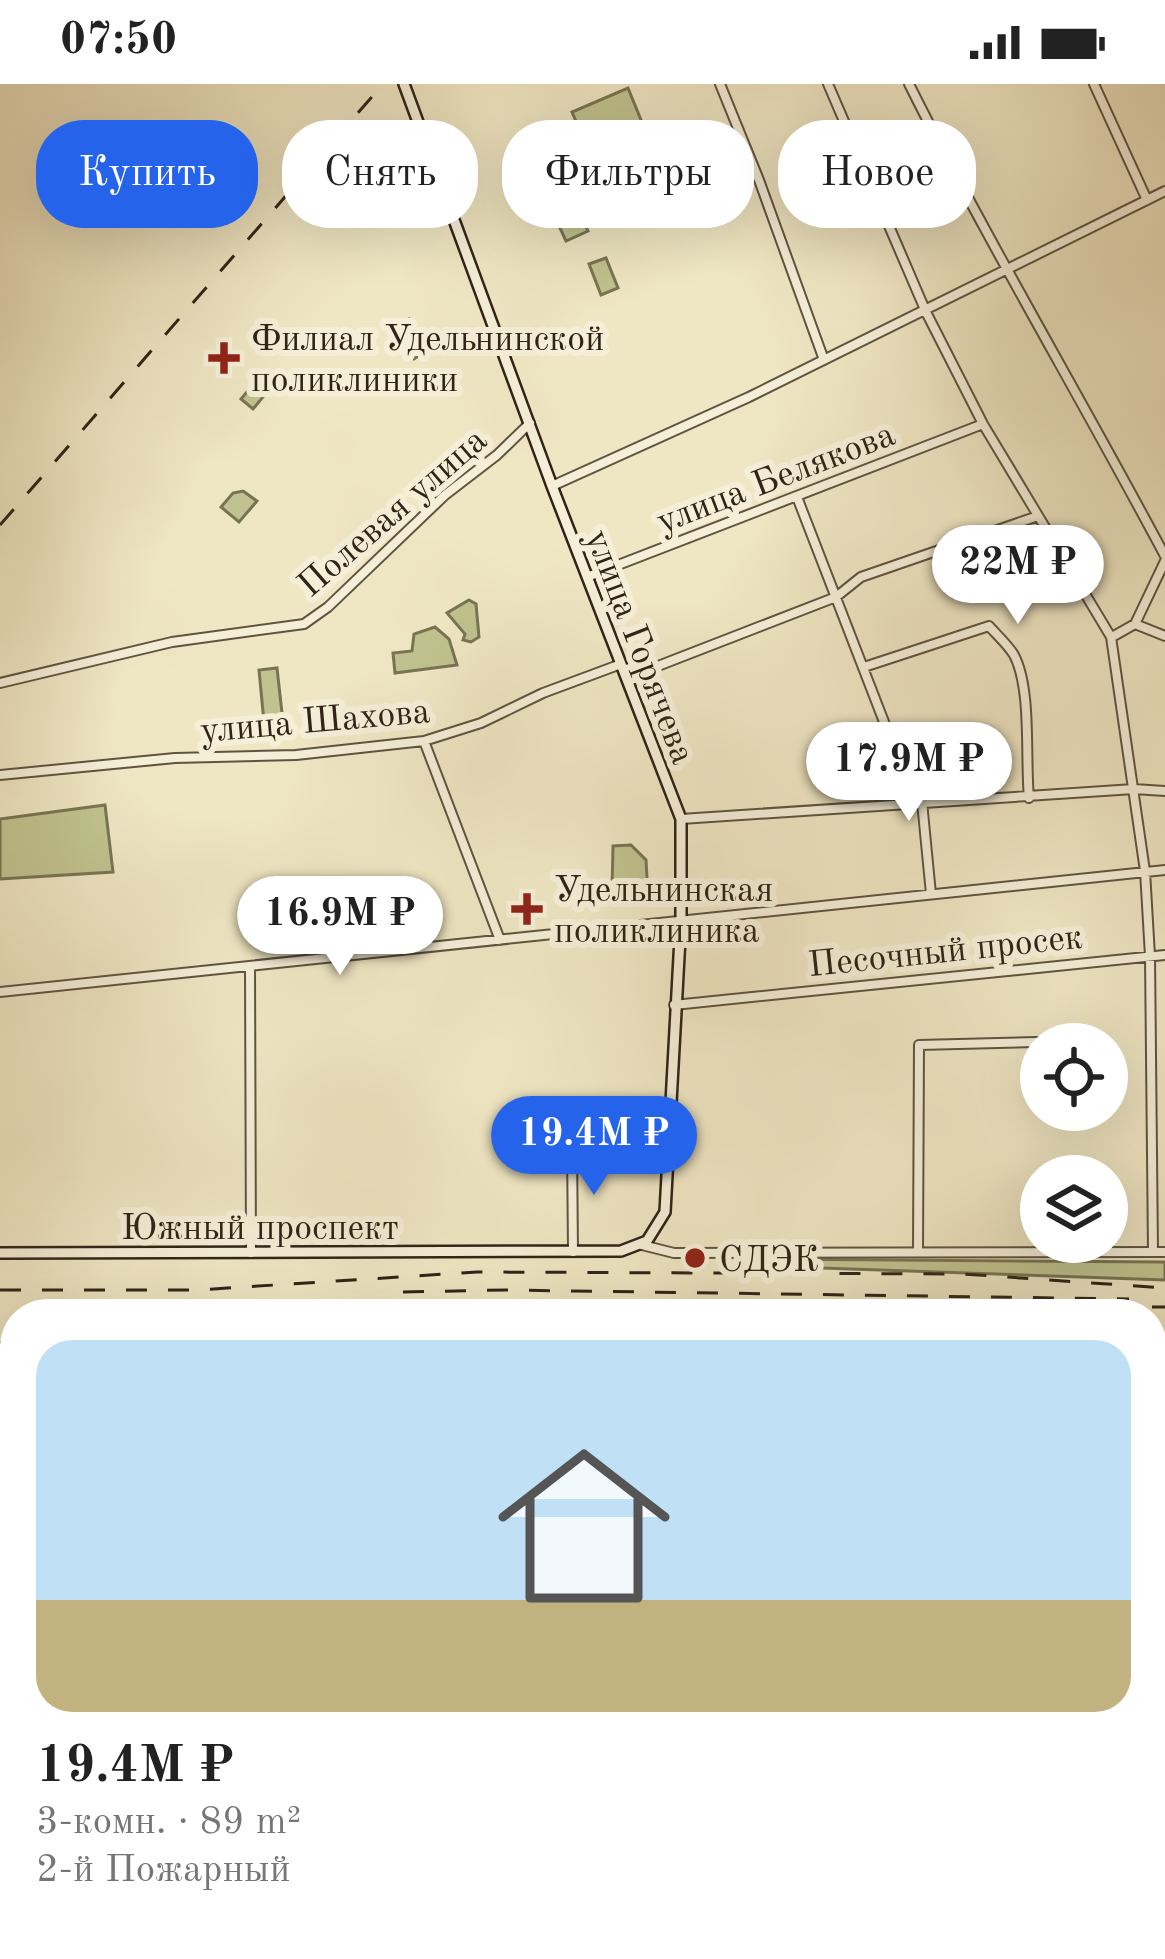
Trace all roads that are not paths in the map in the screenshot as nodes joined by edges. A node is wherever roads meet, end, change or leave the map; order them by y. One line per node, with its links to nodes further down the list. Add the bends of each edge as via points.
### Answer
1 (404, 84): 11 (main road, улица Горячева)
2 (720, 84): 10 (street)
3 (828, 84): 9 (street)
4 (909, 84): 8 (street)
5 (1094, 84): 7 (street)
6 (1165, 191): 7 (street)
7 (1147, 200): 8 (street)
8 (1006, 267): 9 (street); 16 (street)
9 (926, 312): 10 (street); 12 (street)
10 (824, 360): 13 (street)
11 (530, 423): 13 (main road, улица Горячева); 25 (street, Полевая улица, via 304,624 172,642)
12 (983, 424): 14 (street, улица Белякова); 15 (street)
13 (552, 486): 17 (main road, улица Горячева)
14 (797, 497): 17 (street, улица Белякова); 18 (street)
15 (1038, 516): 18 (street, via 861,577); 21 (street)
16 (1165, 559): 19 (street)
17 (587, 577): 22 (main road, улица Горячева)
18 (836, 597): 23 (street); 24 (street)
19 (1135, 624): 20 (street); 21 (street)
20 (1165, 636)
21 (1112, 637): 28 (street)
22 (621, 664): 24 (main road, улица Горячева); 26 (street, улица Шахова)
23 (864, 667): 30 (street, via 989,626 1015,657 1030,736); 31 (street)
24 (627, 678): 32 (main road, улица Горячева)
25 (0, 683)
26 (424, 741): 27 (street, улица Шахова); 37 (street)
27 (0, 775)
28 (1134, 789): 29 (street); 30 (street); 34 (street)
29 (1165, 791)
30 (1029, 798): 31 (street)
31 (918, 802): 32 (street); 35 (street)
32 (681, 819): 36 (main road, улица Горячева)
33 (1165, 869): 34 (street)
34 (1145, 871): 35 (street); 39 (street)
35 (931, 894): 36 (street)
36 (681, 920): 37 (street); 42 (main road, улица Горячева)
37 (500, 940): 40 (street)
38 (1165, 955): 39 (street, Песочный просек)
39 (1150, 956): 42 (street, Песочный просек); 49 (street)
40 (250, 966): 41 (street); 51 (street)
41 (0, 992)
42 (674, 1005): 45 (main road, улица Горячева, via 667,1204)
43 (1020, 1042): 46 (street, via 920,1045)
44 (572, 1145): 48 (street)
45 (642, 1245): 46 (street, Южный проспект, via 674,1252); 48 (main road, Южный проспект)
46 (918, 1251): 49 (street, Южный проспект)
47 (0, 1252): 51 (main road, Южный проспект)
48 (573, 1252): 51 (main road, Южный проспект)
49 (1153, 1252): 50 (street, Южный проспект)
50 (1165, 1252)
51 (250, 1253)

